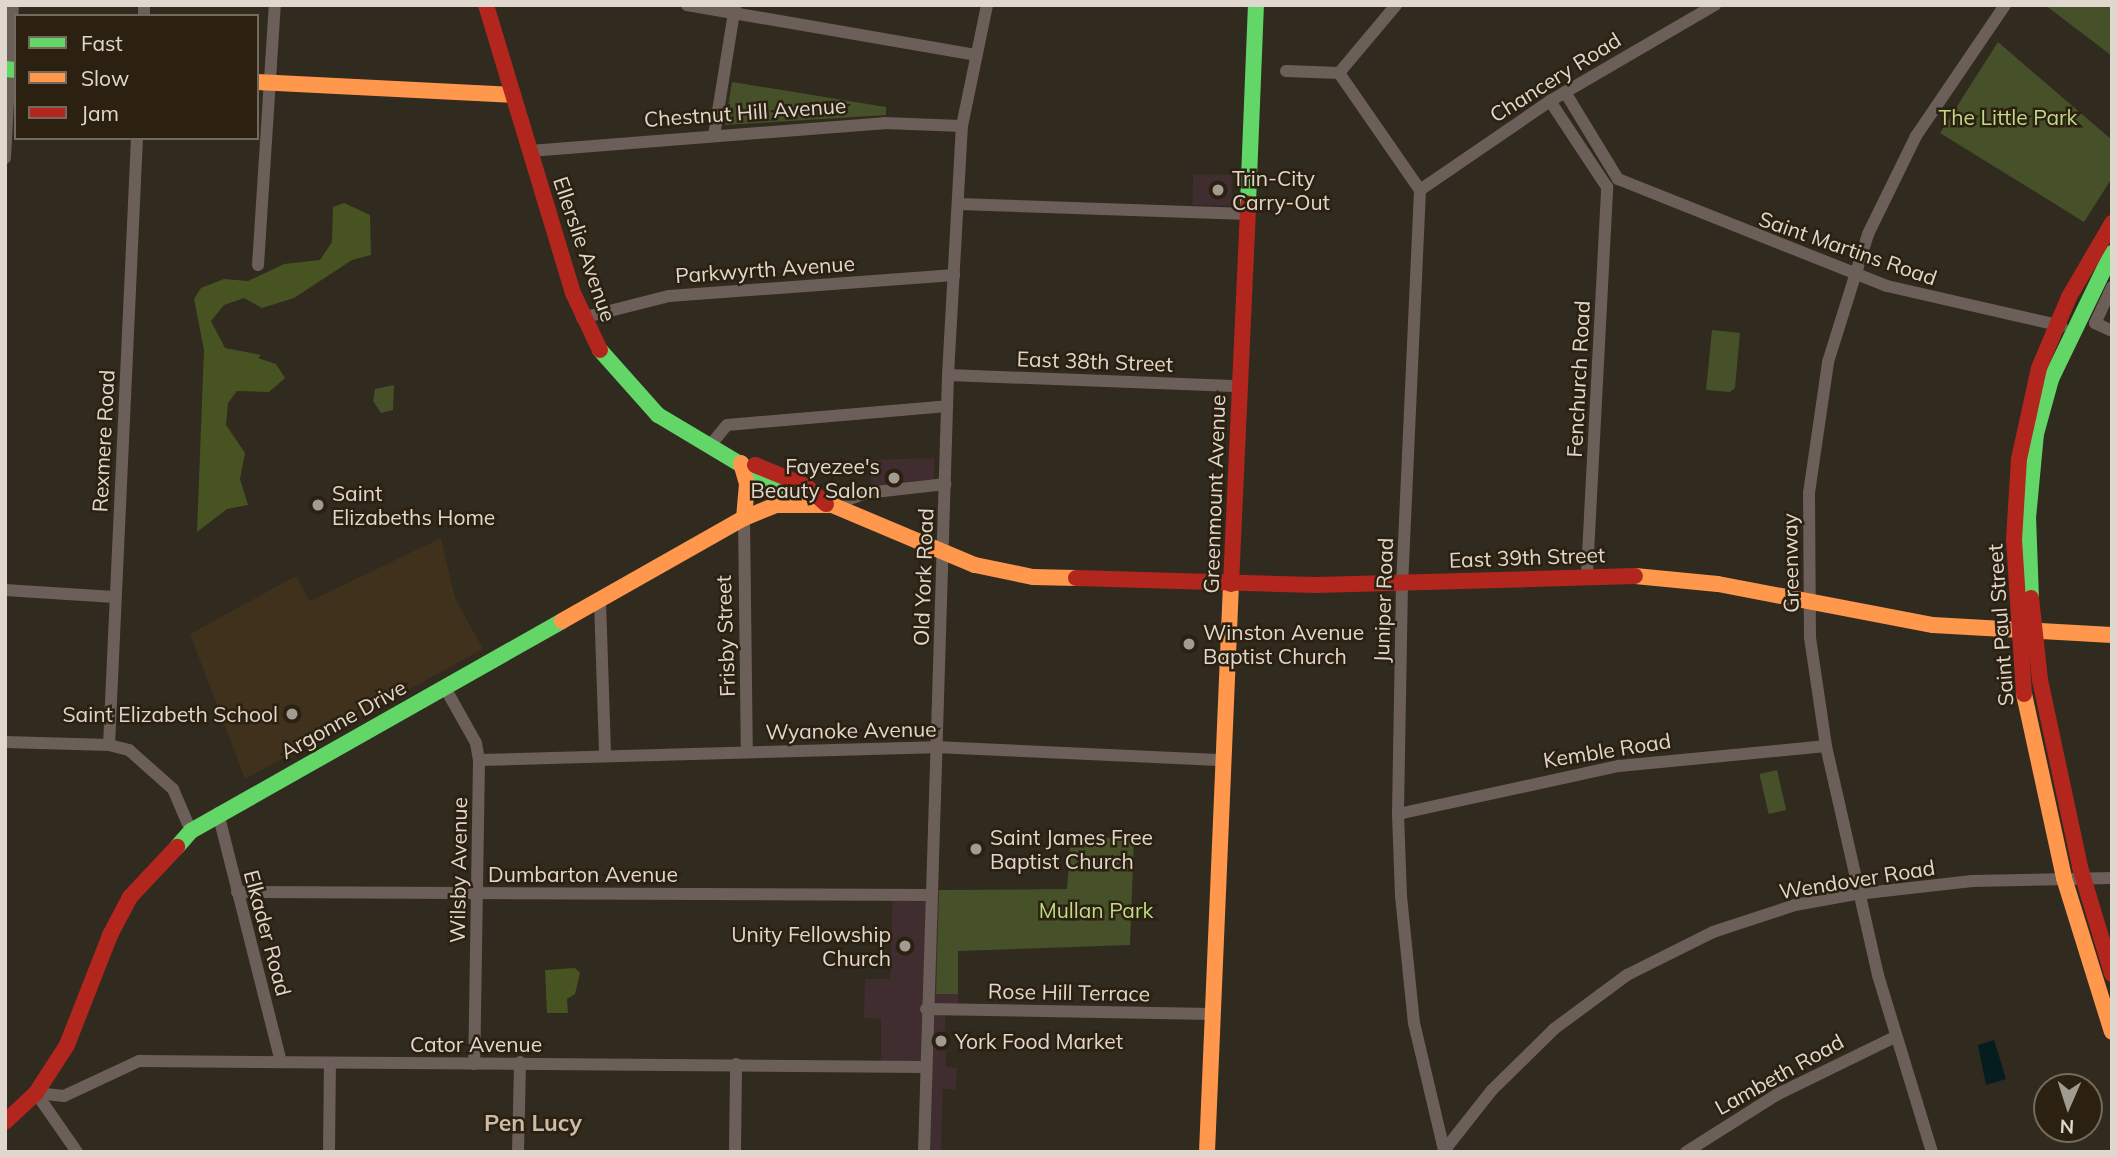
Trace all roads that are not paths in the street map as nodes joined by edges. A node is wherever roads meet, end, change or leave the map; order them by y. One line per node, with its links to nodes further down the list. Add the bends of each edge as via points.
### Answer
1 (13, 5): 12 (street)
2 (275, 5): 15 (street)
3 (486, 5): 17 (main road, Ellerslie Avenue)
4 (687, 5): 10 (street)
5 (987, 5): 11 (street, Old York Road)
6 (1256, 5): 27 (main road, Greenmount Avenue)
7 (1396, 5): 14 (street)
8 (1715, 5): 16 (street, Chancery Road)
9 (2005, 5): 32 (street, Greenway, via 1916,136)
10 (734, 9): 11 (street); 20 (street)
11 (977, 55): 19 (street, Old York Road)
12 (10, 69): 23 (street)
13 (1286, 71): 14 (street)
14 (1339, 73): 25 (street)
15 (264, 82): 17 (main road); 30 (street)
16 (1565, 92): 18 (street, Chancery Road); 24 (street)
17 (513, 95): 22 (main road, Ellerslie Avenue)
18 (1550, 102): 24 (street); 25 (street, Chancery Road)
19 (962, 126): 20 (street, Chestnut Hill Avenue, via 897,122); 26 (street, Old York Road)
20 (714, 136): 22 (street, Chestnut Hill Avenue)
21 (137, 140): 52 (street, Rexmere Road)
22 (530, 151): 34 (main road, Ellerslie Avenue)
23 (5, 158)
24 (1612, 183): 32 (street, Saint Martins Road); 48 (street, Fenchurch Road)
25 (1420, 190): 50 (street, Juniper Road)
26 (958, 204): 27 (street); 31 (street, Old York Road)
27 (1247, 214): 39 (main road, Greenmount Avenue)
28 (2112, 223): 35 (main road, Saint Paul Street)
29 (2112, 253): 36 (main road, Saint Paul Street)
30 (258, 265)
31 (954, 275): 34 (street, Parkwyrth Avenue, via 669,296); 38 (street, Old York Road)
32 (1853, 275): 35 (street, Saint Martins Road, via 1936,300); 54 (street, Greenway, via 1814,437 1807,536)
33 (2112, 287): 37 (street, via 2096,326)
34 (582, 318): 41 (main road, Ellerslie Avenue, via 601,353 629,388 658,415)
35 (2055, 325): 36 (street, Saint Martins Road); 55 (main road, Saint Paul Street, via 2036,378 2014,510)
36 (2072, 328): 55 (main road, Saint Paul Street, via 2042,407 2030,481)
37 (2112, 331)
38 (948, 374): 39 (street, East 38th Street); 40 (street, Old York Road)
39 (1240, 386): 49 (main road, Greenmount Avenue)
40 (947, 406): 41 (street, via 727,425); 43 (street, Old York Road)
41 (709, 447): 42 (main road, Ellerslie Avenue)
42 (741, 463): 44 (main road, Ellerslie Avenue, via 780,489); 45 (main road, via 806,485); 46 (main road, via 747,484)
43 (945, 484): 45 (street, via 866,494); 47 (street, Old York Road)
44 (788, 503): 45 (main road, Argonne Drive); 46 (main road, Argonne Drive)
45 (829, 505): 47 (main road)
46 (744, 519): 53 (main road, Argonne Drive); 62 (street, Frisby Street)
47 (943, 552): 49 (main road, East 39th Street, via 1018,575); 61 (street, Old York Road)
48 (1587, 573): 50 (main road, East 39th Street); 54 (main road, East 39th Street, via 1676,578)
49 (1231, 583): 50 (main road, East 39th Street); 65 (main road, Greenmount Avenue)
50 (1402, 583): 67 (street, Juniper Road)
51 (5, 590): 52 (street)
52 (114, 597): 59 (street, Rexmere Road)
53 (600, 601): 57 (main road, Argonne Drive); 63 (street)
54 (1809, 602): 55 (main road, East 39th Street, via 1933,625); 60 (street, Greenway)
55 (2025, 633): 56 (main road, East 39th Street); 69 (main road, Saint Paul Street, via 2024,700); 70 (main road, Saint Paul Street)
56 (2112, 635)
57 (444, 687): 64 (street, Wilsby Avenue, via 476,743); 66 (main road, Argonne Drive)
58 (5, 742): 59 (street)
59 (109, 745): 68 (street, via 129,750 159,772 176,793)
60 (1826, 746): 67 (street, Kemble Road, via 1619,766); 74 (street, Greenway)
61 (934, 747): 62 (street, Wyanoke Avenue); 65 (street, Wyanoke Avenue); 75 (street, Old York Road)
62 (747, 752): 63 (street, Wyanoke Avenue)
63 (605, 755): 64 (street, Wyanoke Avenue)
64 (479, 760): 73 (street, Wilsby Avenue)
65 (1224, 760): 78 (main road, Greenmount Avenue)
66 (218, 813): 68 (main road, Argonne Drive); 72 (street, Elkader Road)
67 (1398, 814): 89 (street, Juniper Road, via 1411,1000)
68 (191, 831): 87 (main road, Argonne Drive, via 145,876 122,909 76,1028)
69 (2064, 878): 70 (street, Wendover Road); 74 (street, Wendover Road, via 1972,881); 79 (main road, Saint Paul Street)
70 (2083, 878): 71 (street, Wendover Road); 76 (main road, Saint Paul Street)
71 (2112, 878)
72 (237, 892): 73 (street, Dumbarton Avenue); 81 (street, Elkader Road)
73 (477, 893): 75 (street, Dumbarton Avenue); 84 (street, Wilsby Avenue)
74 (1857, 894): 80 (street, Greenway); 89 (street, Wendover Road, via 1740,922 1627,975 1534,1048)
75 (929, 895): 77 (street, Old York Road)
76 (2112, 974)
77 (926, 1009): 78 (street, Rose Hill Terrace); 86 (street, Old York Road)
78 (1212, 1014): 95 (main road, Greenmount Avenue)
79 (2112, 1032)
80 (1895, 1037): 96 (street, Lambeth Road, via 1776,1095); 97 (street, Greenway)
81 (281, 1062): 83 (street, Cator Avenue); 87 (street, Cator Avenue, via 139,1061 64,1096)
82 (520, 1062): 84 (street, Cator Avenue); 85 (street, Cator Avenue); 92 (street)
83 (330, 1063): 84 (street, Cator Avenue); 91 (street)
84 (474, 1064)
85 (736, 1064): 86 (street, Cator Avenue); 93 (street)
86 (925, 1067): 94 (street, Old York Road)
87 (36, 1093): 88 (main road, Argonne Drive); 90 (street)
88 (5, 1122)
89 (1444, 1151)
90 (77, 1152)
91 (329, 1152)
92 (518, 1152)
93 (735, 1152)
94 (923, 1152)
95 (1208, 1152)
96 (1686, 1152)
97 (1933, 1152)

